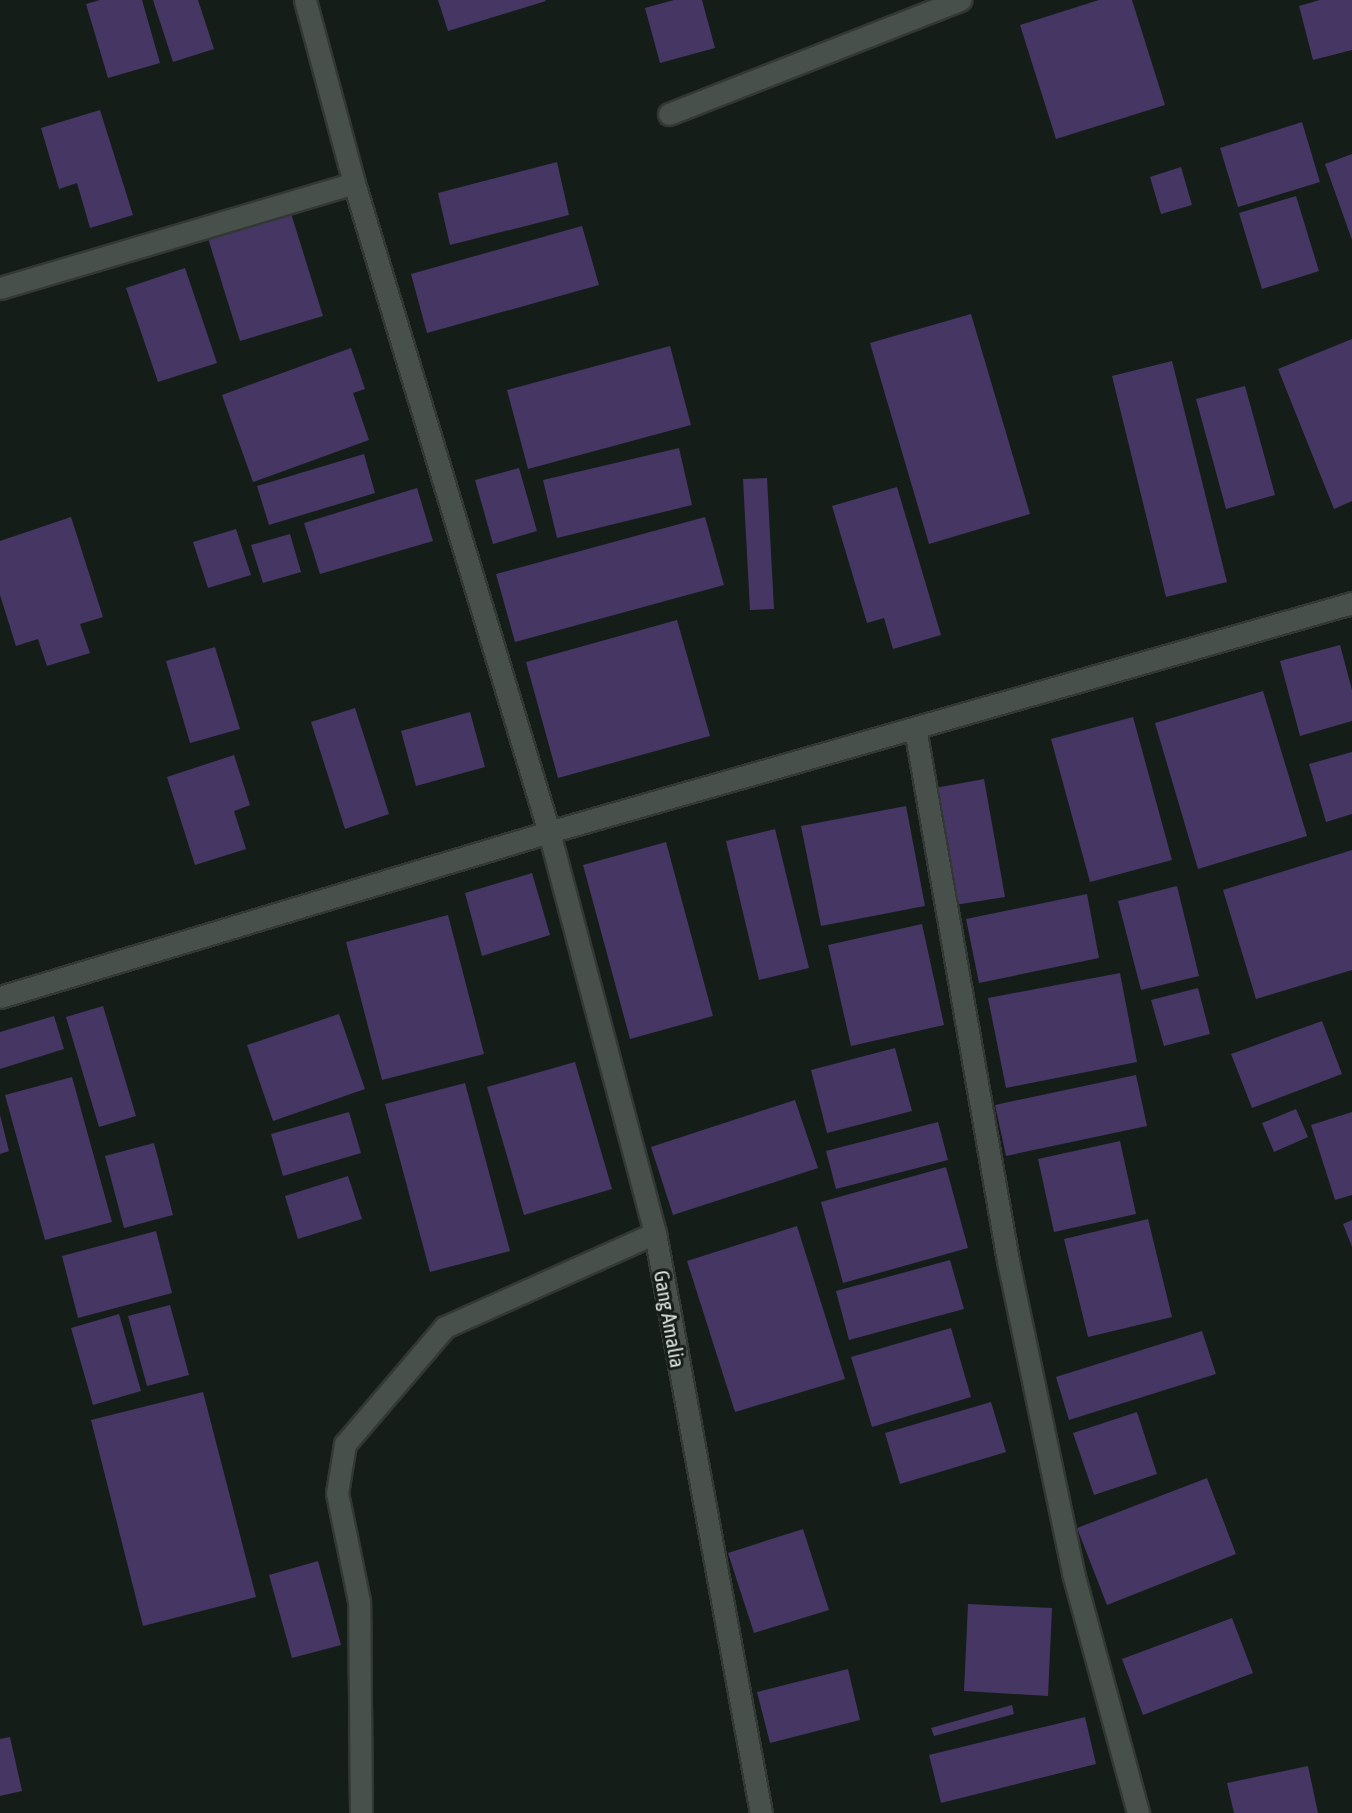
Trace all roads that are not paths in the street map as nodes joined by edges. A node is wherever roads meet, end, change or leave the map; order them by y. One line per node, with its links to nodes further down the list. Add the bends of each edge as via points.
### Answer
1 (305, 0): 4 (street, Gang Amalia)
2 (960, 0): 3 (street)
3 (669, 114)
4 (354, 183): 5 (street); 8 (street, Gang Amalia)
5 (0, 288)
6 (1351, 606): 7 (street)
7 (915, 728): 8 (street); 13 (street, via 1008,1261 1073,1573)
8 (549, 832): 9 (street); 10 (street, Gang Amalia)
9 (0, 997)
10 (655, 1233): 11 (street, via 445,1327 345,1444 337,1493 359,1601 357,1772); 12 (street, Gang Amalia)
11 (361, 1813)
12 (761, 1813)
13 (1138, 1813)

